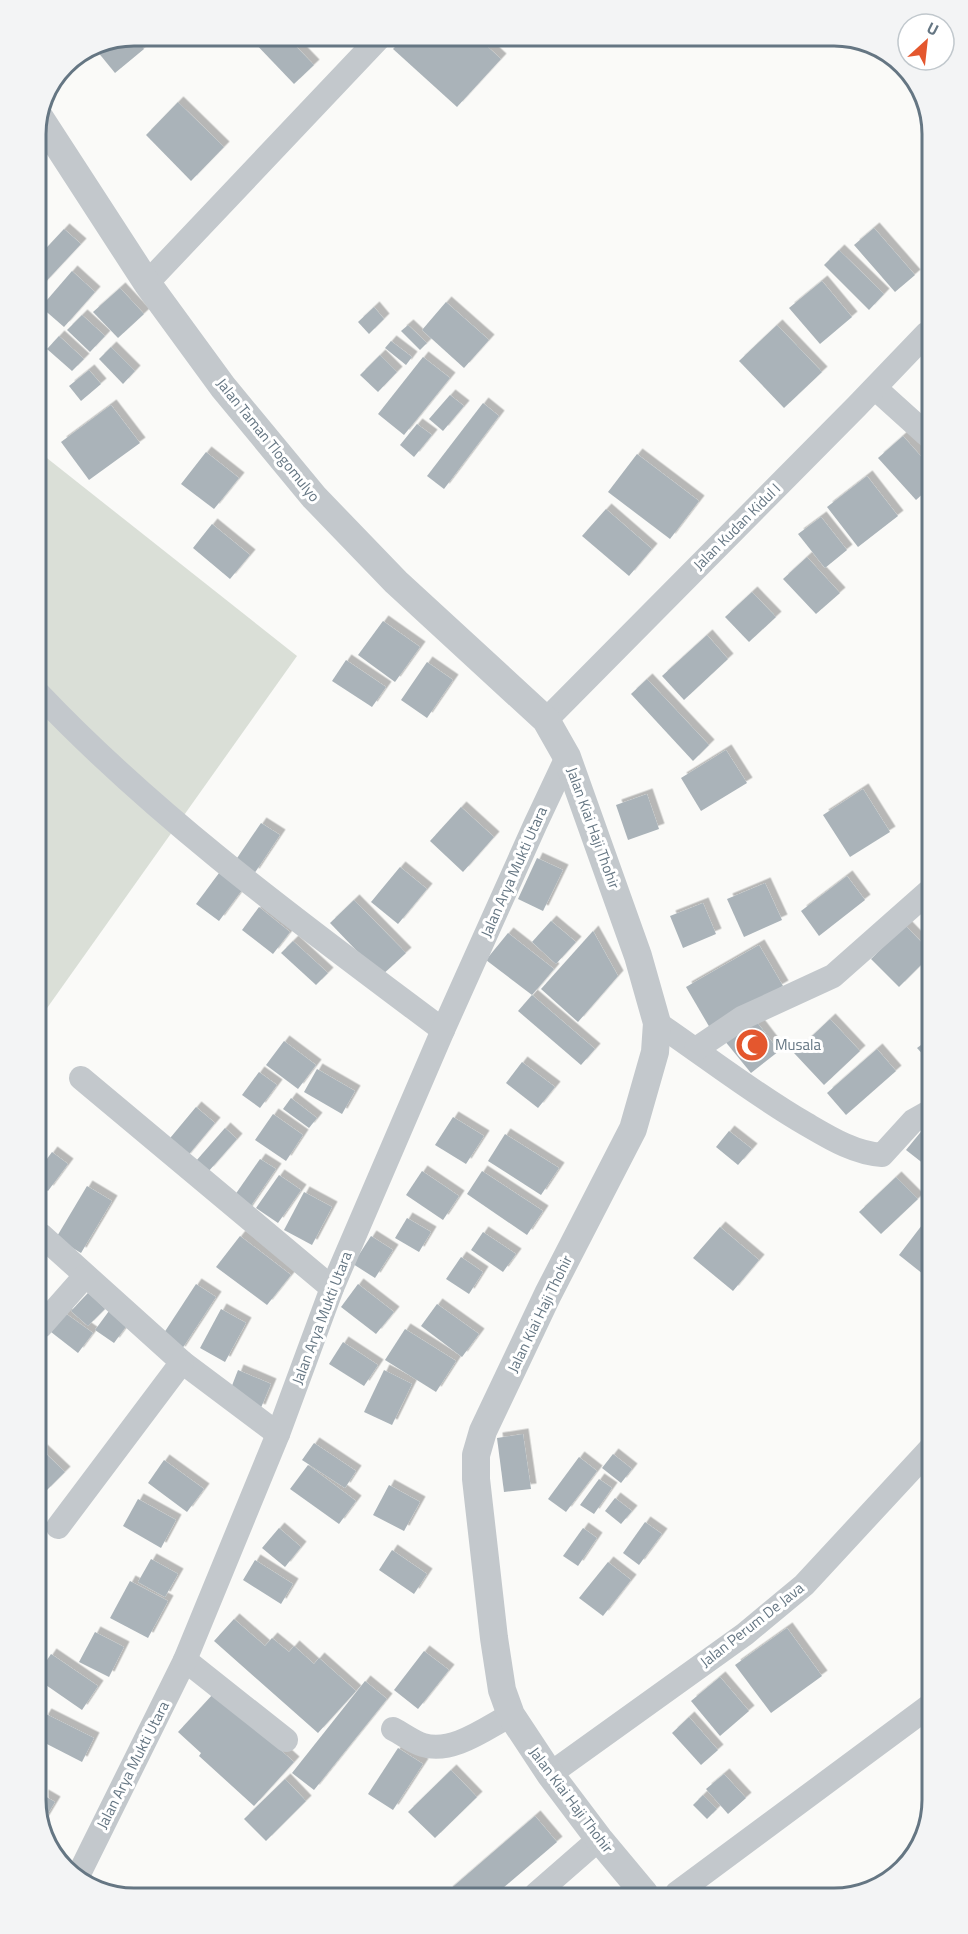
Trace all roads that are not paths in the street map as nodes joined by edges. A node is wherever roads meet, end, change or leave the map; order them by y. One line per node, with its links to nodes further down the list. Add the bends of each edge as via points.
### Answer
1 (371, 47): 3 (street)
2 (47, 129): 3 (street, Jalan Taman Tlogomulyo)
3 (147, 283): 8 (street, Jalan Taman Tlogomulyo, via 224,387 314,497 396,582)
4 (922, 338): 5 (street, Jalan Kudan Kidul I)
5 (875, 388): 6 (street); 8 (street, Jalan Kudan Kidul I)
6 (922, 430)
7 (47, 702): 12 (street, via 79,736 195,838)
8 (546, 720): 9 (street, Jalan Kiai Haji Thohir)
9 (567, 757): 11 (street, Jalan Kiai Haji Thohir, via 638,956); 12 (street, Jalan Arya Mukti Utara)
10 (922, 897): 13 (street, via 833,976 742,1018)
11 (657, 1023): 13 (street); 26 (street, Jalan Kiai Haji Thohir, via 655,1052 633,1129 516,1360 476,1455 494,1638 502,1690)
12 (443, 1030): 18 (street, Jalan Arya Mukti Utara)
13 (696, 1049): 15 (street, via 769,1102 837,1142 868,1154 882,1155)
14 (81, 1078): 18 (street)
15 (922, 1116)
16 (46, 1240): 17 (street)
17 (85, 1276): 19 (street); 20 (street)
18 (332, 1288): 21 (street, Jalan Arya Mukti Utara)
19 (46, 1320)
20 (182, 1362): 21 (street); 23 (street)
21 (278, 1434): 24 (street, Jalan Arya Mukti Utara)
22 (922, 1458): 29 (street, Jalan Perum De Java, via 804,1585 745,1634)
23 (58, 1527)
24 (185, 1660): 28 (street); 31 (street, Jalan Arya Mukti Utara)
25 (922, 1711): 34 (street)
26 (511, 1715): 27 (street, via 456,1744 440,1748 422,1745); 29 (street, Jalan Kiai Haji Thohir)
27 (393, 1729)
28 (286, 1740)
29 (550, 1774): 30 (street, Jalan Kiai Haji Thohir)
30 (599, 1839): 32 (street); 33 (street, Jalan Kiai Haji Thohir)
31 (80, 1869)
32 (543, 1888)
33 (640, 1888)
34 (683, 1888)

